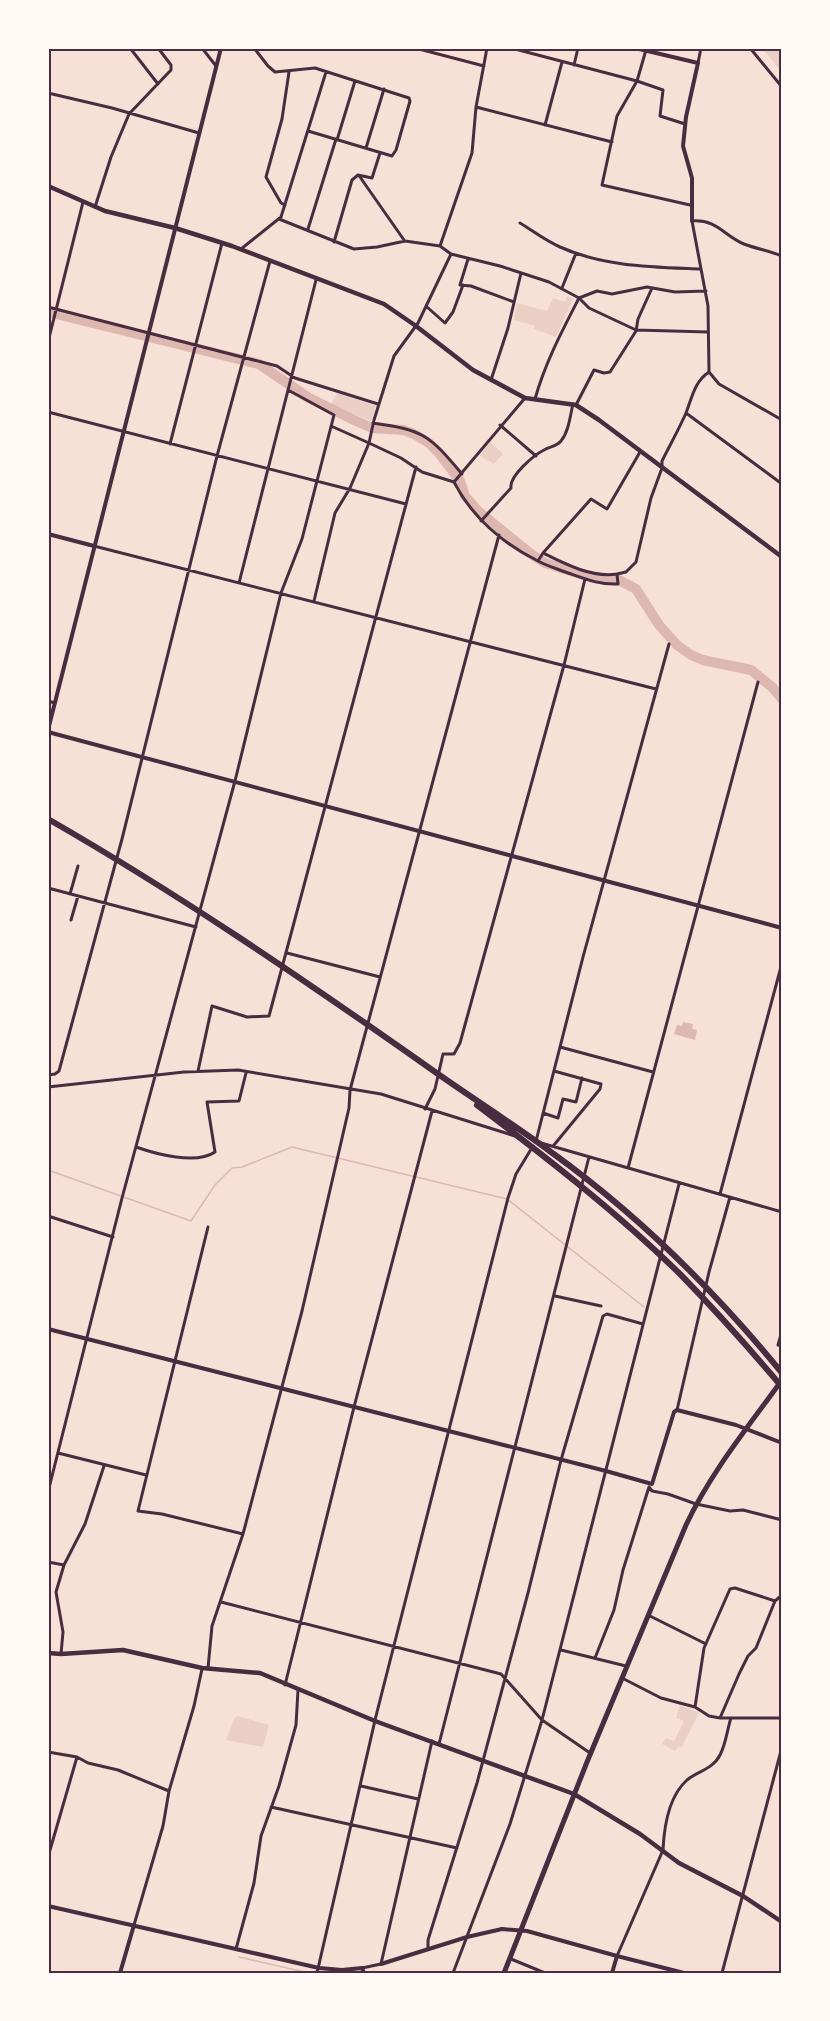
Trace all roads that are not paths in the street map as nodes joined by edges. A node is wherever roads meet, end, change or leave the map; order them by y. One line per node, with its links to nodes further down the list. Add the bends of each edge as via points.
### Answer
1 (130, 48): 23 (street)
2 (158, 48): 23 (street, via 171,65)
3 (202, 48): 17 (street)
4 (221, 48): 17 (street)
5 (254, 48): 19 (street, via 275,72)
6 (415, 48): 18 (street)
7 (487, 48): 18 (street)
8 (511, 48): 14 (street)
9 (578, 48): 16 (street)
10 (635, 48): 13 (street)
11 (701, 48): 15 (street)
12 (750, 48): 24 (street)
13 (645, 50): 15 (street); 22 (street)
14 (562, 62): 16 (street); 30 (street)
15 (698, 63): 29 (street)
16 (574, 65): 22 (street)
17 (216, 66): 32 (street)
18 (484, 66): 27 (street)
19 (290, 72): 20 (street, via 315,68); 40 (street, via 266,177)
20 (326, 72): 21 (street); 31 (street)
21 (355, 81): 25 (street); 33 (street)
22 (637, 81): 29 (street, via 663,90 660,116); 34 (street, via 617,116)
23 (158, 84): 28 (street)
24 (782, 87)
25 (384, 89): 35 (street); 36 (street, via 410,101 396,150 392,156)
26 (48, 93): 28 (street)
27 (476, 107): 30 (street); 51 (street, via 472,153)
28 (129, 114): 32 (street); 42 (street)
29 (685, 124): 41 (street, via 683,146 692,178)
30 (545, 125): 34 (street)
31 (308, 131): 33 (street); 40 (street)
32 (199, 133): 46 (street)
33 (337, 140): 35 (street); 47 (street)
34 (612, 142): 41 (street, via 602,185)
35 (365, 148): 36 (street)
36 (380, 153): 37 (street, via 372,178)
37 (359, 175): 48 (street); 49 (street, via 352,180)
38 (48, 186): 39 (main road)
39 (83, 202): 42 (main road); 69 (street)
40 (285, 205): 43 (street)
41 (690, 205): 44 (street)
42 (95, 207): 46 (main road)
43 (279, 219): 47 (street); 52 (street)
44 (692, 221): 55 (street, via 704,220 742,243); 58 (street)
45 (520, 223): 53 (street)
46 (175, 228): 50 (main road); 72 (street)
47 (308, 230): 49 (street)
48 (405, 241): 49 (street, via 354,249); 51 (street)
49 (334, 242)
50 (222, 243): 52 (main road); 75 (street)
51 (440, 246): 54 (street)
52 (241, 249): 57 (main road)
53 (576, 253): 58 (street, via 610,263); 62 (street)
54 (451, 254): 56 (street); 68 (street)
55 (782, 256)
56 (468, 259): 59 (street); 61 (street)
57 (270, 261): 60 (main road); 76 (street)
58 (701, 269): 64 (street)
59 (521, 273): 62 (street); 66 (street)
60 (316, 280): 70 (main road, via 384,304); 78 (street)
61 (463, 285): 66 (street); 68 (street, via 445,323)
62 (562, 288): 65 (street)
63 (652, 288): 64 (street); 65 (street, via 612,294 597,291); 71 (street)
64 (706, 291): 73 (street)
65 (579, 298): 71 (street, via 589,308); 82 (street, via 554,346)
66 (514, 302): 79 (street)
67 (48, 307): 69 (street)
68 (427, 307): 70 (street)
69 (57, 309): 72 (street); 74 (street)
70 (416, 326): 79 (main road); 83 (street, via 394,356)
71 (636, 330): 73 (street); 84 (street, via 608,373 594,370)
72 (149, 332): 75 (street); 91 (street)
73 (708, 332): 77 (street)
74 (48, 342)
75 (196, 344): 76 (street); 93 (street)
76 (243, 356): 78 (street, via 277,366); 95 (street)
77 (709, 372): 86 (street, via 696,386); 87 (street, via 720,384)
78 (291, 375): 80 (street); 83 (street)
79 (491, 380): 81 (main road)
80 (288, 390): 90 (street, via 334,415); 99 (street)
81 (525, 398): 82 (main road); 89 (street)
82 (535, 399): 84 (main road)
83 (378, 404): 88 (street)
84 (574, 404): 94 (main road); 96 (street, via 562,440)
85 (48, 412): 91 (street)
86 (686, 413): 98 (street); 103 (street)
87 (782, 420)
88 (373, 424): 92 (street); 100 (street, via 417,431 436,444)
89 (500, 425): 96 (street); 100 (street)
90 (331, 426): 92 (street); 101 (street)
91 (123, 432): 93 (street); 109 (street)
92 (369, 443): 97 (street); 104 (street)
93 (170, 444): 95 (street)
94 (640, 452): 98 (main road); 110 (street, via 607,509 591,499)
95 (217, 456): 99 (street); 113 (street)
96 (536, 456): 106 (street, via 512,478 511,488)
97 (416, 467): 102 (street); 105 (street)
98 (662, 468): 111 (main road); 114 (street, via 636,562)
99 (268, 469): 101 (street); 116 (street)
100 (462, 474): 102 (street)
101 (317, 480): 104 (street); 117 (street, via 302,539)
102 (454, 482): 106 (street)
103 (782, 484)
104 (349, 489): 105 (street); 118 (street, via 335,513)
105 (406, 504): 119 (street)
106 (481, 521): 108 (street)
107 (48, 534): 109 (street)
108 (498, 536): 112 (street); 120 (street)
109 (94, 546): 113 (street); 126 (street)
110 (543, 553): 112 (street); 114 (street, via 598,574)
111 (782, 557)
112 (538, 562): 115 (street)
113 (189, 570): 116 (street); 128 (street)
114 (618, 576): 115 (street, via 618,584)
115 (585, 579): 122 (street)
116 (239, 582): 117 (street)
117 (281, 593): 118 (street); 129 (street)
118 (314, 602): 119 (street)
119 (376, 618): 120 (street); 130 (street)
120 (469, 641): 122 (street); 132 (street)
121 (669, 644): 124 (street)
122 (564, 665): 124 (street); 133 (street)
123 (758, 682): 140 (street)
124 (656, 689): 135 (street)
125 (48, 701): 126 (street)
126 (55, 703): 127 (street)
127 (48, 731): 128 (street)
128 (142, 757): 129 (street); 139 (street)
129 (235, 781): 130 (street); 142 (street)
130 (327, 806): 132 (street); 144 (street)
131 (48, 819): 148 (highway, via 216,922)
132 (420, 830): 133 (street); 146 (street)
133 (512, 856): 135 (street); 158 (street, via 460,1043 454,1054 443,1054 435,1089)
134 (78, 866): 137 (street)
135 (605, 881): 140 (street); 147 (street)
136 (48, 888): 137 (street)
137 (70, 894): 138 (street)
138 (78, 896): 139 (street); 141 (street)
139 (104, 903): 142 (street); 153 (street, via 59,1071)
140 (698, 906): 143 (street); 152 (street)
141 (71, 920)
142 (196, 927): 154 (street)
143 (782, 928)
144 (287, 953): 146 (street); 149 (street, via 269,1016 247,1017 212,1006)
145 (782, 963): 167 (street)
146 (380, 977): 157 (street)
147 (560, 1047): 150 (street); 152 (street)
148 (424, 1065): 181 (highway, via 552,1152 609,1197 731,1313); 183 (highway, via 565,1173 629,1228 716,1311)
149 (198, 1071): 151 (street); 154 (street)
150 (554, 1071): 155 (street); 160 (street)
151 (247, 1072): 157 (street); 163 (street, via 239,1101 207,1102 215,1152 207,1157 158,1155)
152 (653, 1072): 165 (street)
153 (48, 1075)
154 (157, 1075): 156 (street); 163 (street)
155 (582, 1078): 160 (street, via 576,1102 563,1099 558,1118); 162 (street, via 599,1082 600,1089)
156 (48, 1087)
157 (350, 1090): 158 (street, via 381,1094); 184 (street, via 302,1311)
158 (425, 1109): 159 (street)
159 (432, 1111): 161 (street); 185 (street)
160 (543, 1113): 161 (street)
161 (536, 1142): 162 (street); 188 (street, via 516,1174 508,1198)
162 (554, 1146): 164 (street)
163 (136, 1147): 172 (street)
164 (589, 1156): 165 (street); 173 (street)
165 (628, 1168): 166 (street)
166 (679, 1184): 167 (street); 175 (street)
167 (720, 1194): 168 (street)
168 (730, 1197): 169 (street); 186 (street)
169 (782, 1212)
170 (48, 1216): 172 (street)
171 (208, 1227): 180 (street)
172 (112, 1237): 178 (street)
173 (555, 1296): 174 (street); 190 (street)
174 (601, 1306)
175 (643, 1324): 192 (street, via 603,1316); 194 (street)
176 (48, 1329): 178 (street)
177 (782, 1331): 179 (street, via 778,1345)
178 (86, 1338): 180 (street); 191 (street)
179 (782, 1346)
180 (174, 1361): 184 (street); 195 (street)
181 (782, 1373)
182 (782, 1380): 187 (highway)
183 (782, 1387)
184 (280, 1388): 185 (street); 199 (street)
185 (354, 1407): 188 (street); 206 (street)
186 (677, 1410): 187 (street); 194 (street, via 652,1484)
187 (746, 1430): 189 (street); 197 (highway)
188 (449, 1431): 190 (street); 208 (street)
189 (782, 1443)
190 (514, 1448): 192 (street); 213 (street)
191 (58, 1453): 193 (street); 196 (street)
192 (561, 1460): 194 (street); 216 (street)
193 (104, 1466): 195 (street); 201 (street, via 85,1524)
194 (606, 1471): 209 (street)
195 (146, 1475): 199 (street, via 138,1511)
196 (48, 1492)
197 (696, 1504): 198 (street); 205 (highway); 212 (street, via 649,1487 614,1611)
198 (782, 1520)
199 (243, 1534): 204 (street)
200 (48, 1563): 201 (street)
201 (64, 1565): 211 (street, via 56,1592 63,1632)
202 (782, 1595): 203 (street)
203 (775, 1601): 207 (street, via 730,1588); 221 (street)
204 (221, 1602): 206 (street); 215 (street, via 212,1626)
205 (648, 1615): 207 (street); 214 (highway)
206 (302, 1623): 208 (street); 218 (street)
207 (706, 1644): 220 (street)
208 (394, 1647): 213 (street); 225 (street)
209 (561, 1650): 212 (street); 224 (street)
210 (48, 1653): 211 (main road)
211 (61, 1654): 215 (main road, via 123,1650)
212 (595, 1658): 214 (street)
213 (460, 1664): 216 (street); 227 (street)
214 (627, 1667): 217 (highway)
215 (205, 1668): 218 (main road, via 260,1673); 235 (street)
216 (505, 1678): 224 (street); 232 (street)
217 (622, 1678): 220 (street, via 662,1698); 230 (highway)
218 (285, 1685): 219 (main road)
219 (298, 1690): 225 (main road); 238 (street, via 296,1725)
220 (695, 1707): 221 (street)
221 (720, 1718): 222 (street)
222 (731, 1718): 223 (street); 242 (street, via 720,1755 711,1766 687,1780 677,1793 664,1834)
223 (782, 1718)
224 (542, 1720): 230 (street); 233 (street)
225 (375, 1721): 226 (main road); 234 (street)
226 (432, 1741): 227 (main road); 237 (street)
227 (439, 1744): 232 (main road)
228 (782, 1746): 244 (street)
229 (48, 1752): 231 (street)
230 (591, 1754): 236 (highway)
231 (77, 1757): 235 (street); 243 (street)
232 (483, 1761): 233 (main road); 241 (street)
233 (525, 1777): 236 (main road); 249 (street)
234 (361, 1786): 237 (street); 239 (street)
235 (169, 1791): 247 (street, via 163,1826)
236 (574, 1794): 242 (main road); 248 (highway)
237 (418, 1799): 240 (street)
238 (271, 1807): 239 (street); 250 (street)
239 (351, 1825): 240 (street); 255 (street)
240 (409, 1838): 241 (street); 254 (street)
241 (457, 1848): 251 (street)
242 (663, 1851): 244 (main road); 252 (street)
243 (48, 1857)
244 (743, 1896): 246 (main road); 263 (street)
245 (48, 1906): 247 (street)
246 (782, 1922)
247 (134, 1924): 250 (street); 257 (street)
248 (520, 1929): 249 (street); 252 (street); 253 (highway)
249 (467, 1937): 251 (street); 258 (street)
250 (236, 1949): 255 (street)
251 (428, 1949): 254 (street)
252 (617, 1956): 261 (street); 262 (street)
253 (509, 1958): 259 (highway); 260 (street)
254 (381, 1964): 256 (street)
255 (318, 1971): 256 (street)
256 (363, 1971)
257 (120, 1973)
258 (453, 1973)
259 (504, 1973)
260 (545, 1973)
261 (612, 1973)
262 (684, 1973)
263 (722, 1973)

